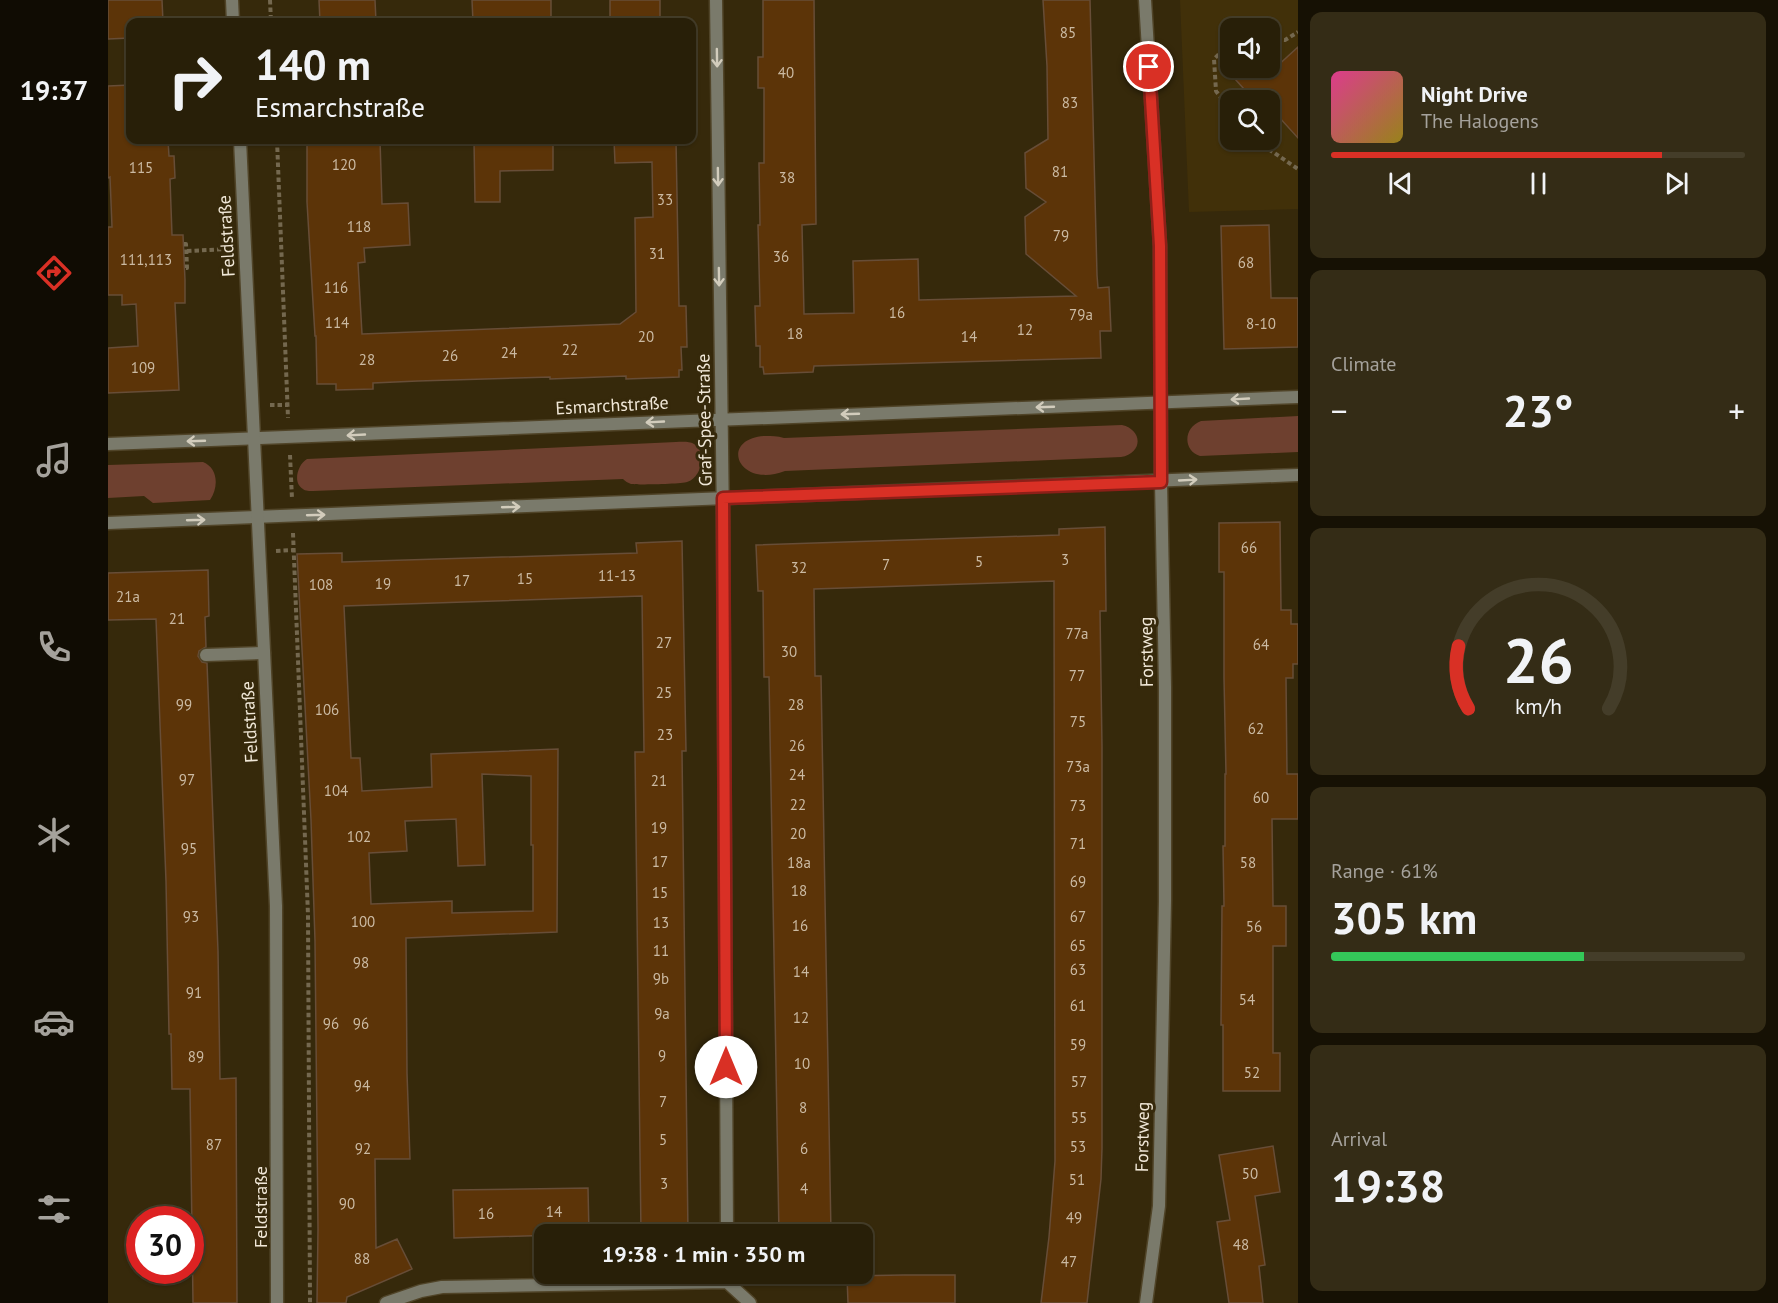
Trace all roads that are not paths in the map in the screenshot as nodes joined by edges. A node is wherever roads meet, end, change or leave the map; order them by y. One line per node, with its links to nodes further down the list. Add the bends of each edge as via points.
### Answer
1 (232, 0): 4 (street)
2 (716, 0): 8 (street, Graf-Spee-Straße, one-way to 8)
3 (1144, 0): 7 (street, Forstweg, via 1160,246)
4 (233, 18)
5 (240, 144): 9 (street, Feldstraße)
6 (1298, 397): 7 (street, Esmarchstraße, one-way to 7)
7 (1161, 403): 8 (street, Esmarchstraße, one-way to 8); 12 (street, Forstweg)
8 (722, 419): 9 (street, Esmarchstraße, one-way to 9); 13 (street, Graf-Spee-Straße)
9 (254, 439): 10 (street, Esmarchstraße, one-way to 10); 14 (street, Feldstraße)
10 (108, 444)
11 (1298, 475): 12 (street, one-way to 11)
12 (1161, 482): 13 (street); 24 (street, Forstweg, via 1165,901 1159,1206)
13 (723, 498): 14 (street, one-way to 13); 18 (street, Graf-Spee-Straße)
14 (258, 518): 15 (street, one-way to 14); 16 (street, Feldstraße)
15 (108, 523)
16 (264, 653): 17 (street); 21 (street, Feldstraße, via 276,906)
17 (207, 655)
18 (727, 1224)
19 (537, 1284): 22 (street, via 442,1287)
20 (733, 1284): 23 (street)
21 (278, 1303)
22 (386, 1303)
23 (750, 1303)
24 (1146, 1303)

